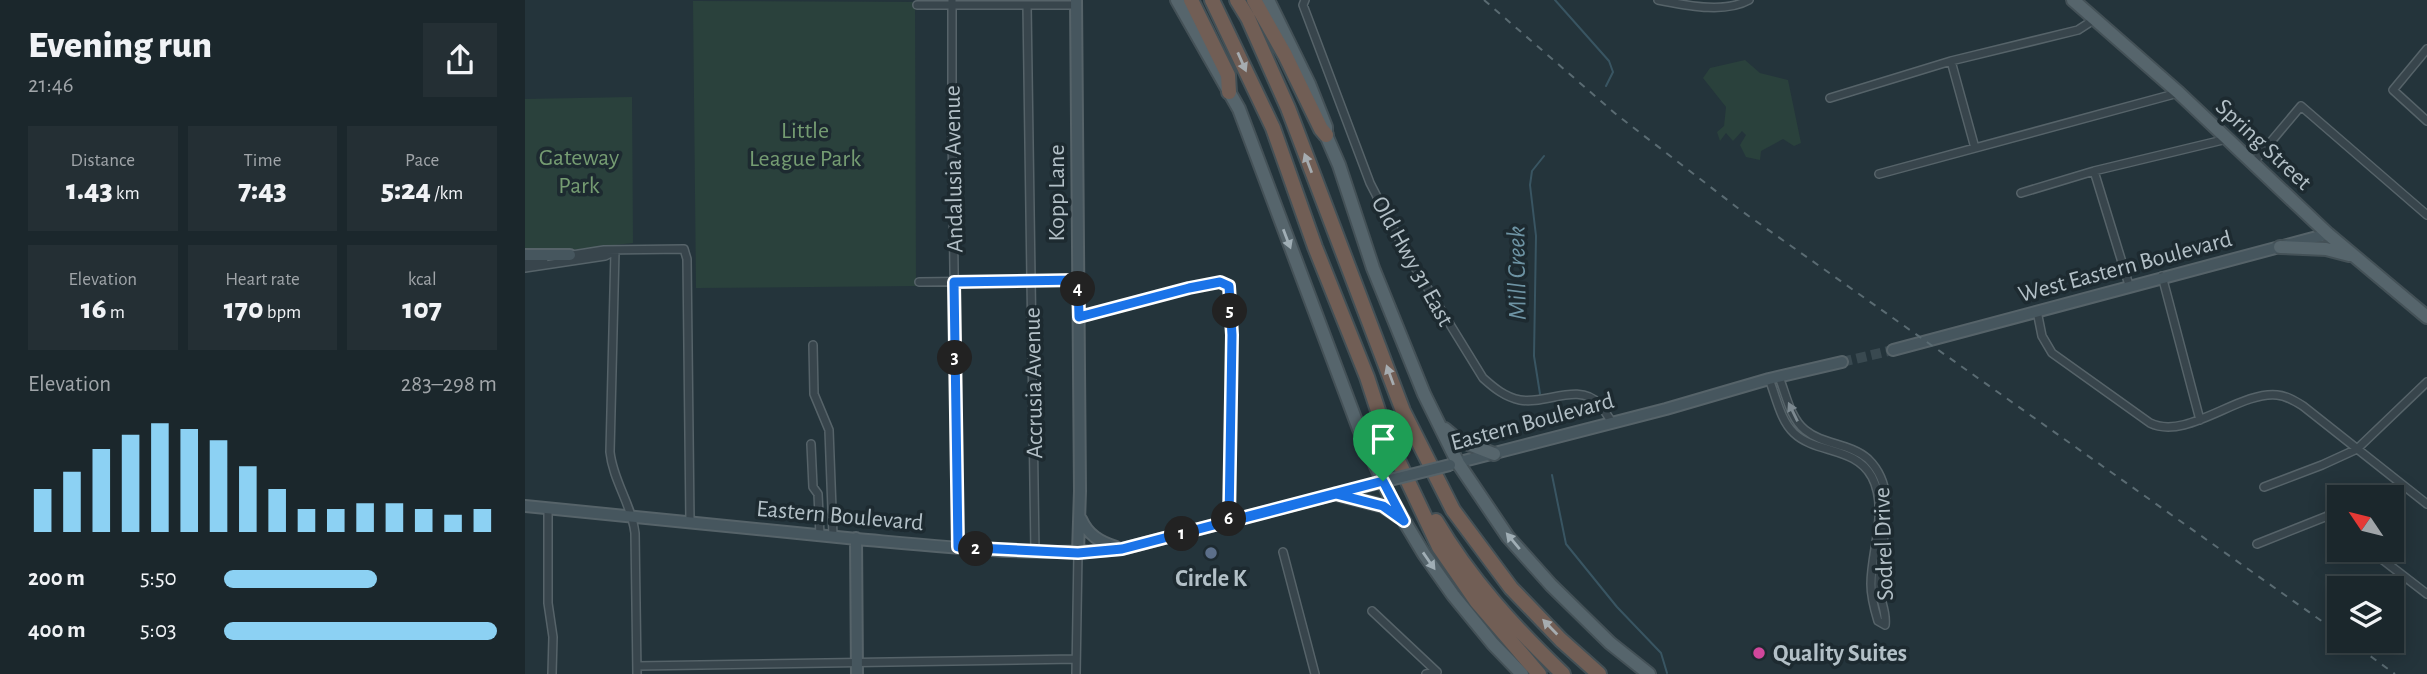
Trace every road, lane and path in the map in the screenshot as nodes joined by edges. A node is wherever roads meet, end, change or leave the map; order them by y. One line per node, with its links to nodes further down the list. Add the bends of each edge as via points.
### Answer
1 (1177, 0): 19 (main road)
2 (1191, 0): 19 (highway, via 1228,75)
3 (1212, 0): 56 (highway, one-way to 56, via 1273,128)
4 (1237, 0): 96 (highway, one-way to 4, via 1511,587 1453,510 1403,411 1288,108)
5 (1254, 0): 23 (highway)
6 (1268, 0): 23 (main road, via 1309,85)
7 (1305, 0): 54 (street, Old Hwy 31 East, via 1303,5 1370,183 1406,253 1483,378 1518,400 1571,394 1588,397 1599,403)
8 (1658, 0): 13 (street)
9 (1749, 0): 13 (street, via 1723,6)
10 (2073, 0): 16 (main road, Spring Street)
11 (952, 2): 14 (street); 15 (street); 43 (street, Andalusia Avenue)
12 (1076, 2): 15 (street); 40 (main road, Kopp Lane)
13 (1685, 2)
14 (917, 5)
15 (1027, 5): 41 (street, Accrusia Avenue)
16 (2095, 19): 18 (street, via 2078,30); 20 (main road, Spring Street)
17 (2427, 49): 22 (street, via 2393,90)
18 (1951, 61): 21 (street); 25 (street)
19 (1229, 92): 61 (main road, one-way to 61, via 1359,429)
20 (2179, 93): 24 (main road, Spring Street); 25 (street)
21 (1830, 98)
22 (2427, 121)
23 (1326, 135): 55 (main road, via 1373,268)
24 (2228, 139): 26 (main road, Spring Street); 27 (street)
25 (1975, 148): 28 (street)
26 (2253, 163): 30 (street, via 2301,106); 31 (main road, Spring Street)
27 (2094, 171): 29 (street); 44 (street)
28 (1879, 174)
29 (2021, 193)
30 (2427, 215)
31 (2328, 233): 32 (main road, West Eastern Boulevard); 36 (main road, Spring Street)
32 (2280, 247): 36 (main road, via 2326,249); 39 (main road, West Eastern Boulevard)
33 (615, 251): 35 (street); 38 (street, via 605,257); 70 (street, via 610,452); 72 (street, via 684,249)
34 (525, 255): 35 (main road)
35 (570, 255): 37 (street)
36 (2355, 257): 47 (main road, Spring Street)
37 (525, 262)
38 (525, 268)
39 (2162, 276): 44 (main road, West Eastern Boulevard); 53 (street)
40 (1078, 280): 41 (street); 46 (main road, Kopp Lane)
41 (1032, 281): 43 (street); 80 (street, Accrusia Avenue)
42 (919, 282): 43 (street)
43 (954, 282): 78 (street, Andalusia Avenue)
44 (2129, 285): 45 (main road, West Eastern Boulevard)
45 (2037, 311): 49 (main road, West Eastern Boulevard); 53 (street, via 2042,336 2052,353 2150,423 2165,428)
46 (1079, 317): 68 (main road, Kopp Lane); 73 (street, via 1189,288 1220,282 1229,286)
47 (2427, 317)
48 (813, 345): 75 (street, via 814,394 829,430)
49 (1893, 350)
50 (1842, 362): 51 (main road, Eastern Boulevard)
51 (1774, 378): 51 (street, Sodrel Drive, one-way to 51, via 1784,418 1794,433 1846,454 1872,478 1879,508 1871,583 1878,621 1885,625 1879,587 1887,491 1881,475 1855,450 1805,430); 54 (main road, Eastern Boulevard)
52 (2427, 382): 58 (street)
53 (2200, 420): 58 (street, via 2258,396 2286,397 2303,405)
54 (1612, 422): 59 (main road, Eastern Boulevard)
55 (1440, 425): 59 (main road, via 1458,440); 60 (main road)
56 (1386, 435): 94 (highway, via 1439,547 1477,602); 95 (highway, via 1448,541 1485,591)
57 (811, 444): 74 (street)
58 (2357, 449): 62 (street); 63 (street)
59 (1494, 454): 60 (main road, Eastern Boulevard)
60 (1454, 464): 61 (main road, Eastern Boulevard, bridge); 97 (main road, one-way to 60, via 1609,643 1551,585 1508,537)
61 (1385, 481): 64 (main road, Eastern Boulevard); 71 (main road)
62 (2401, 484): 65 (street)
63 (2264, 487)
64 (1336, 494): 71 (main road, via 1383,506); 73 (main road, Eastern Boulevard)
65 (2427, 504)
66 (525, 506): 67 (main road, Eastern Boulevard)
67 (548, 508): 70 (main road, Eastern Boulevard); 89 (street)
68 (1079, 516): 79 (main road, via 1094,538); 82 (main road, Kopp Lane)
69 (2327, 516): 77 (street)
70 (633, 517): 72 (main road, Eastern Boulevard); 88 (street)
71 (1404, 521): 93 (main road, one-way to 93, via 1453,595)
72 (690, 522): 74 (main road, Eastern Boulevard)
73 (1229, 522): 79 (main road, Eastern Boulevard)
74 (820, 535): 75 (main road, Eastern Boulevard)
75 (833, 536): 76 (main road, Eastern Boulevard)
76 (856, 538): 78 (main road, Eastern Boulevard); 87 (main road)
77 (2257, 544)
78 (958, 547): 80 (main road, Eastern Boulevard)
79 (1122, 549): 82 (main road, Eastern Boulevard)
80 (1035, 552): 82 (main road, Eastern Boulevard)
81 (1283, 552): 91 (street)
82 (1078, 553): 86 (street)
83 (2386, 562): 84 (street)
84 (2427, 594)
85 (1373, 611): 92 (street, via 1437,672)
86 (1076, 659): 87 (street); 90 (street)
87 (856, 668): 88 (street)
88 (637, 670)
89 (552, 674)
90 (1076, 674)
91 (1315, 674)
92 (1426, 674)
93 (1522, 674)
94 (1539, 674)
95 (1563, 674)
96 (1599, 674)
97 (1649, 674)

